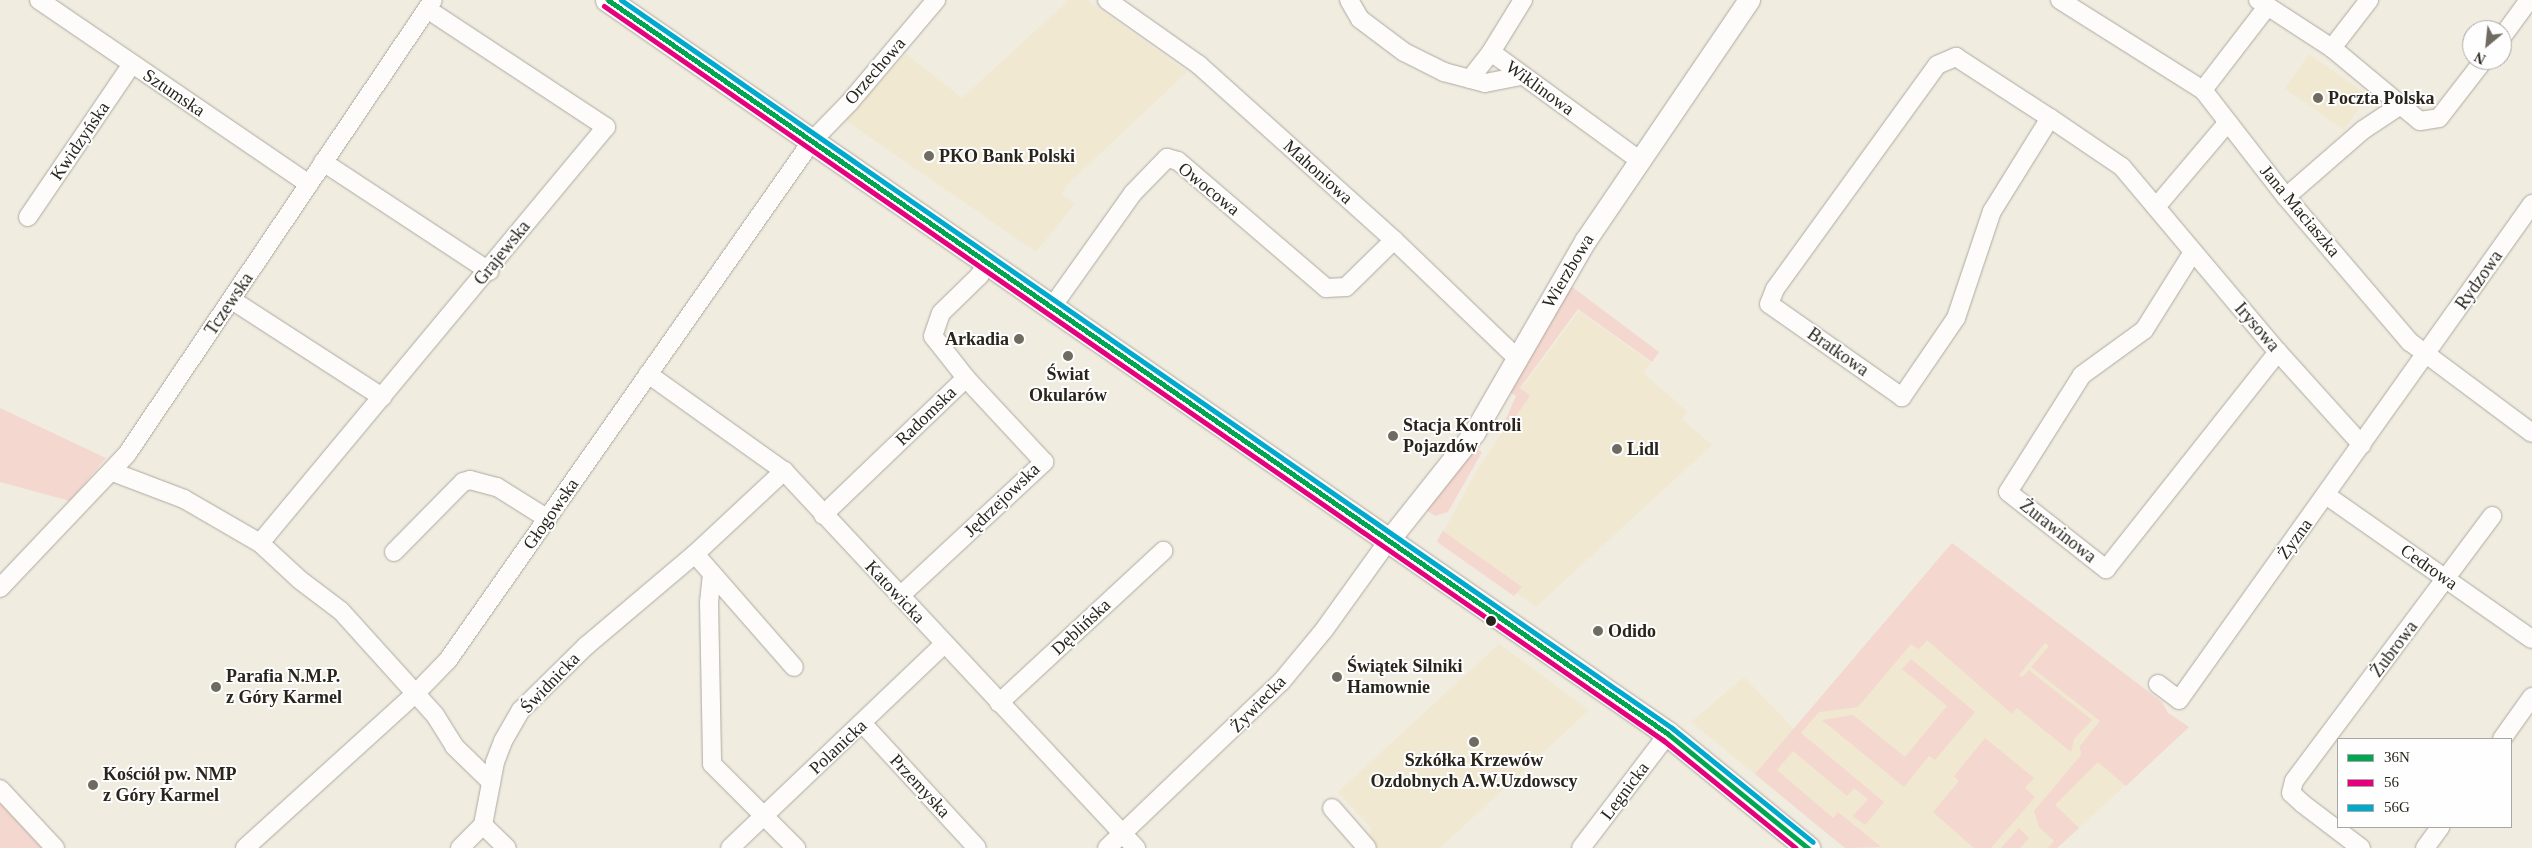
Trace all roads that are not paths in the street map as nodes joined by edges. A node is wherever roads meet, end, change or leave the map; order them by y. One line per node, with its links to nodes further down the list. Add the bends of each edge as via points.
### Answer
1 (39, 0): 17 (street, Sztumska)
2 (608, 0): 25 (main road)
3 (936, 0): 25 (street, Orzechowa, via 849,103)
4 (1107, 0): 33 (street, Mahoniowa, via 1199,65)
5 (1349, 0): 20 (street, via 1360,19 1404,52 1444,72)
6 (1523, 0): 15 (street, Wiklinowa)
7 (1749, 0): 26 (street, Wierzbowa)
8 (2060, 0): 21 (street, Jana Maciaszka)
9 (2368, 0): 14 (street)
10 (2529, 0): 13 (street)
11 (2262, 3): 14 (street); 21 (street)
12 (430, 5): 27 (street, Tczewska); 36 (street, Grajewska, via 606,127)
13 (2512, 23)
14 (2332, 48): 22 (street)
15 (1491, 52): 19 (street, Wiklinowa); 20 (street)
16 (1956, 57): 23 (street, Irysowa); 23 (street, Bratkowa, via 1938,66 1775,289 1769,304 1902,397 1956,318 1992,211)
17 (132, 64): 28 (street, Sztumska); 32 (street, Kwidzyńska)
18 (2476, 70): 22 (street, via 2439,118 2420,121)
19 (1522, 76): 20 (street, via 1484,83); 26 (street, Wiklinowa)
20 (1470, 79)
21 (2203, 90): 24 (street, Jana Maciaszka)
22 (2398, 106): 29 (street, via 2363,130)
23 (2050, 118): 31 (street, Irysowa, via 2122,168)
24 (2228, 122): 29 (street, Jana Maciaszka); 31 (street)
25 (812, 141): 35 (main road); 42 (street, Głogowska)
26 (1638, 159): 41 (street, Wierzbowa, via 1577,253)
27 (323, 162): 28 (street, Tczewska); 36 (street)
28 (309, 184): 37 (street, Tczewska)
29 (2286, 197): 40 (street, Jana Maciaszka, via 2410,342)
30 (2532, 204): 40 (street, Rydzowa)
31 (2156, 207): 34 (street, Irysowa)
32 (28, 217)
33 (1394, 240): 38 (street, Owocowa, via 1346,287 1326,288 1178,161 1167,158 1133,193); 41 (street, Mahoniowa)
34 (2193, 252): 39 (street, Irysowa); 39 (street, Żurawinowa, via 2144,330 2082,375 2008,492 2106,569)
35 (988, 262): 38 (main road); 43 (street, Radomska, via 934,326 937,343)
36 (489, 271): 44 (street, Grajewska)
37 (232, 300): 44 (street); 48 (street, Tczewska)
38 (1052, 307): 53 (main road)
39 (2278, 352): 46 (street, Irysowa)
40 (2426, 356): 45 (street, Jana Maciaszka); 46 (street, Żyzna)
41 (1517, 358): 53 (street, Wierzbowa, via 1474,433)
42 (648, 374): 47 (street, Katowicka); 52 (street, Głogowska)
43 (966, 378): 50 (street, Radomska); 61 (street, Jędrzejowska, via 1044,462)
44 (382, 397): 54 (street, Grajewska)
45 (2532, 434)
46 (2362, 445): 49 (street, Żyzna)
47 (784, 471): 50 (street, Katowicka); 57 (street, Świdnicka)
48 (113, 472): 54 (street, via 184,499); 60 (street, Tczewska)
49 (2326, 495): 59 (street, Cedrowa); 65 (street, Żyzna, via 2180,700)
50 (823, 515): 61 (street, Katowicka)
51 (2492, 516): 59 (street, Żubrowa)
52 (548, 519): 56 (street, via 497,486 470,480 463,482); 66 (street, Głogowska, via 457,648)
53 (1388, 541): 70 (main road); 78 (street, Żywiecka, via 1324,630 1281,682)
54 (260, 543): 66 (street, via 300,580 341,611)
55 (1163, 551): 68 (street, Dęblińska)
56 (394, 552)
57 (695, 554): 58 (street); 72 (street, Świdnicka, via 586,646 521,710 503,741)
58 (712, 574): 64 (street); 75 (street, via 709,602 712,764)
59 (2447, 579): 62 (street, Cedrowa); 91 (street, Żubrowa, via 2294,781 2292,793 2297,799)
60 (0, 588)
61 (900, 596): 63 (street, Katowicka)
62 (2532, 639)
63 (943, 645): 68 (street, Katowicka); 69 (street, Polanicka)
64 (794, 666)
65 (2158, 684)
66 (416, 693): 72 (street, via 454,746); 80 (street, Głogowska)
67 (2532, 697): 71 (street)
68 (999, 703): 78 (street, Katowicka)
69 (863, 724): 75 (street, Polanicka); 85 (street, Przemyska)
70 (1668, 734): 89 (street, Legnicka); 90 (main road)
71 (2503, 738)
72 (491, 782): 76 (street, Świdnicka)
73 (0, 789): 79 (street)
74 (1332, 808): 88 (street)
75 (766, 815): 83 (street, Polanicka); 84 (street)
76 (483, 825): 81 (street); 82 (street)
77 (2439, 828): 92 (street)
78 (1123, 833): 86 (street, Żywiecka); 87 (street, Katowicka)
79 (55, 848)
80 (245, 848)
81 (460, 848)
82 (507, 848)
83 (730, 848)
84 (796, 848)
85 (978, 848)
86 (1107, 848)
87 (1136, 848)
88 (1367, 848)
89 (1581, 848)
90 (1808, 848)
91 (2361, 848)
92 (2425, 848)

